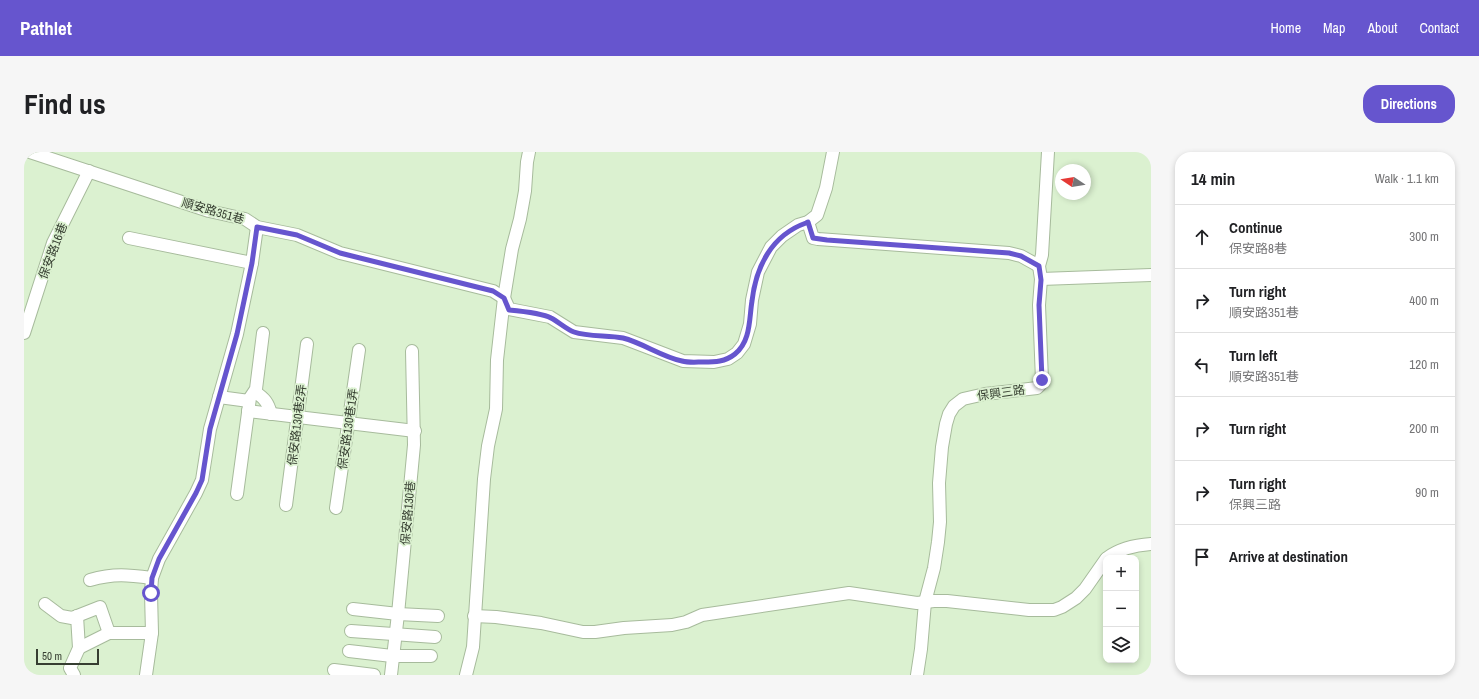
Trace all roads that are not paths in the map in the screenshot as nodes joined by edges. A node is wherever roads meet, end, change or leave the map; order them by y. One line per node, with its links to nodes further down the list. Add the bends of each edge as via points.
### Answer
1 (30, 152): 5 (street, 順安路351巷)
2 (529, 152): 13 (street, via 520,219)
3 (833, 152): 6 (street, 順安路351巷, via 826,188 817,215)
4 (1048, 152): 10 (street, 保興三路, via 1042,255)
5 (89, 171): 7 (street, 順安路351巷, via 209,211 245,219); 14 (street, 保安路16巷, via 54,243)
6 (808, 222): 10 (street, via 813,238 818,239 1009,253 1021,256); 13 (street, 順安路351巷, via 793,229 771,247 758,272 750,324 744,344 737,353 722,361 683,362 623,338 574,332 550,317 509,310)
7 (257, 227): 9 (street); 13 (street, 順安路351巷, via 297,235 340,253 493,291)
8 (129, 238): 9 (street)
9 (252, 263): 19 (street, via 237,334)
10 (1039, 266): 12 (street, 保興三路)
11 (1151, 275): 12 (street)
12 (1041, 280): 33 (street, 保興三路, via 1039,305 1043,373 1040,385 1037,388 963,399 949,414 942,447 939,483 940,522 935,562)
13 (504, 298): 39 (street, via 497,360 496,409 484,479)
14 (24, 333)
15 (263, 333): 20 (street, via 256,389)
16 (307, 344): 22 (street, 保安路130巷2弄)
17 (358, 350): 23 (street, 保安路130巷1弄)
18 (412, 351): 24 (street, 保安路130巷)
19 (219, 397): 20 (street); 31 (street, via 210,429 202,480 159,559)
20 (251, 401): 21 (street); 21 (street, via 265,399); 25 (street)
21 (271, 414): 22 (street)
22 (298, 417): 23 (street); 26 (street, 保安路130巷2弄)
23 (348, 423): 24 (street); 27 (street, 保安路130巷1弄)
24 (415, 431): 36 (street, 保安路130巷)
25 (237, 494)
26 (286, 505)
27 (336, 508)
28 (1151, 544): 29 (street, via 1135,546)
29 (1112, 555)
30 (1103, 563): 33 (street, via 1076,598 1054,610 1029,610 947,601)
31 (152, 578): 32 (street, via 118,574); 42 (street)
32 (90, 580)
33 (925, 602): 39 (street, via 840,594 702,615 672,626 595,632); 55 (street, 保興三路)
34 (45, 604): 37 (street, via 61,616)
35 (353, 609): 36 (street)
36 (398, 614): 38 (street); 43 (street, 保安路130巷)
37 (77, 616): 41 (street, via 100,607); 45 (street)
38 (438, 616)
39 (474, 616): 54 (street, via 473,646)
40 (351, 631): 43 (street)
41 (109, 633): 42 (street); 45 (street)
42 (152, 633): 51 (street)
43 (395, 635): 44 (street); 47 (street, 保安路130巷)
44 (436, 637)
45 (78, 648): 50 (street, via 70,668)
46 (349, 651): 47 (street)
47 (392, 656): 48 (street); 53 (street, 保安路130巷)
48 (431, 656)
49 (334, 670): 52 (street)
50 (74, 675)
51 (146, 675)
52 (374, 675)
53 (391, 675)
54 (466, 675)
55 (917, 675)

